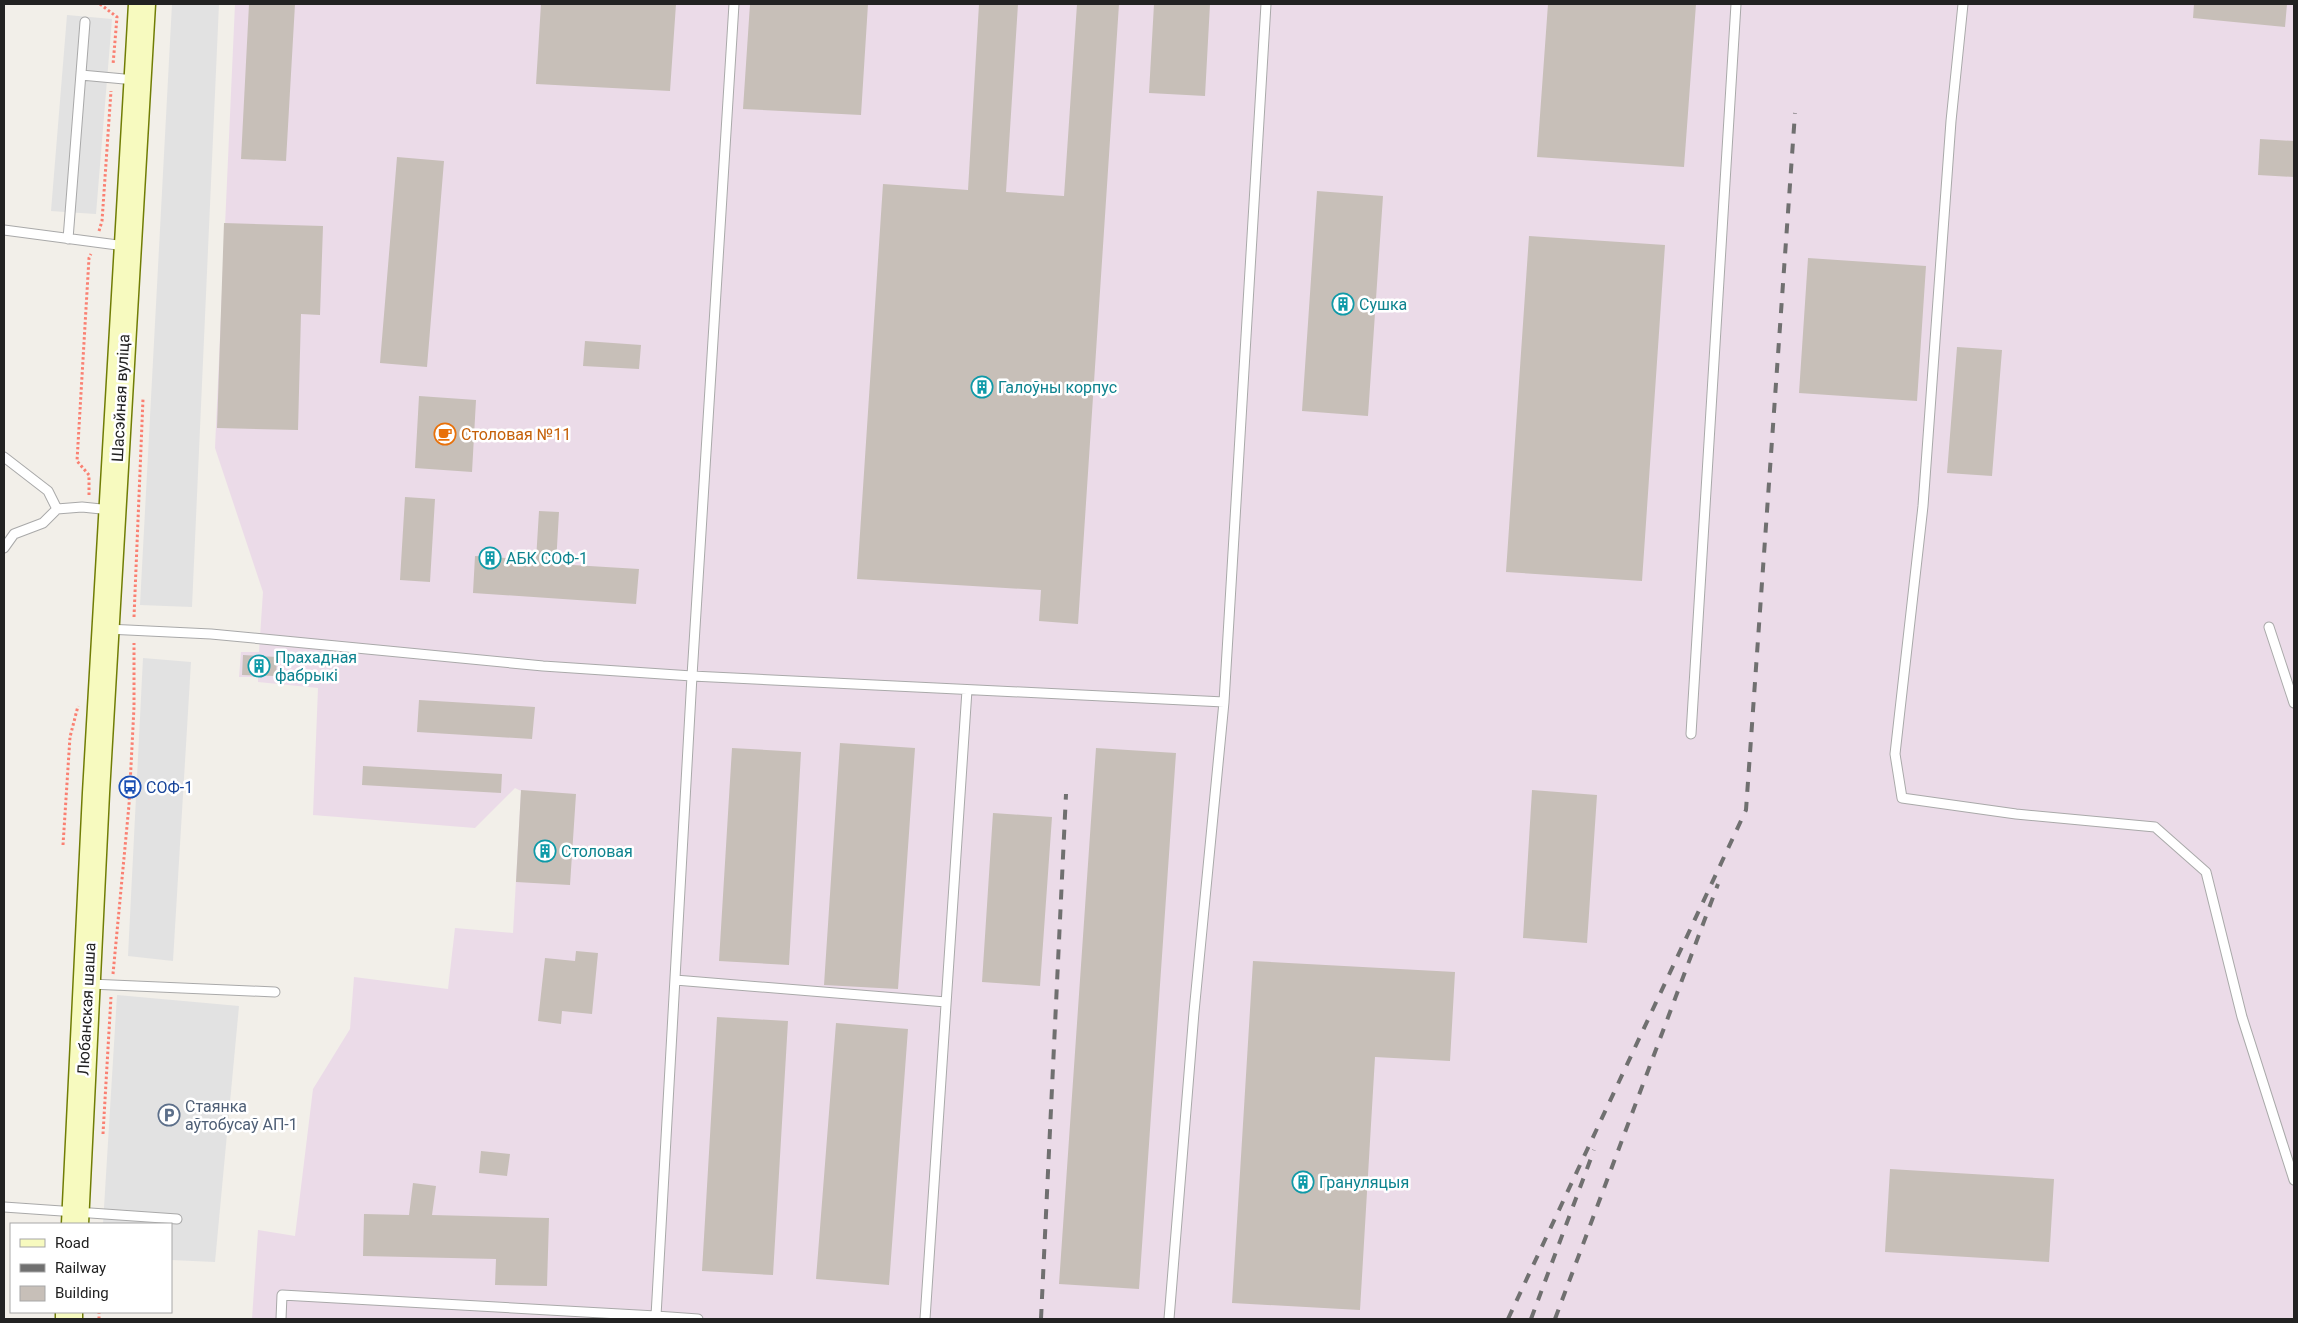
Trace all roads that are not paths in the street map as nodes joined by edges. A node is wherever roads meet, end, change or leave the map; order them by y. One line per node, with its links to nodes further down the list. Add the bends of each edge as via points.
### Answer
1 (142, 4): 8 (main road, Шасэйная вуліца)
2 (734, 4): 18 (lane)
3 (1266, 4): 20 (lane)
4 (1736, 4): 22 (lane)
5 (1963, 4): 28 (lane, via 1951,121 1923,506 1895,754 1902,798 2016,814 2155,827 2206,872 2242,1017)
6 (85, 22): 7 (lane)
7 (81, 75): 8 (lane); 10 (lane)
8 (125, 79): 11 (main road, Шасэйная вуліца)
9 (4, 230): 10 (lane)
10 (68, 239): 11 (lane)
11 (128, 246): 14 (main road, Шасэйная вуліца)
12 (4, 457): 13 (lane, via 48,491)
13 (57, 509): 14 (lane); 15 (lane, via 43,523 14,534)
14 (101, 509): 17 (main road, Шасэйная вуліца)
15 (4, 548)
16 (2269, 628): 21 (lane)
17 (107, 629): 18 (lane, via 211,634 543,666); 23 (main road, Шасэйная вуліца)
18 (692, 676): 19 (lane); 24 (lane)
19 (967, 690): 20 (lane); 27 (lane)
20 (1224, 702): 36 (lane)
21 (2294, 702)
22 (1690, 734)
23 (96, 793): 25 (main road, Любанская шаша)
24 (675, 980): 27 (lane); 32 (lane)
25 (100, 984): 26 (lane); 30 (main road, Любанская шаша)
26 (274, 992)
27 (946, 1002): 35 (lane)
28 (2294, 1180)
29 (4, 1206): 30 (lane)
30 (76, 1218): 31 (lane)
31 (176, 1219)
32 (655, 1318): 33 (lane, via 282,1295); 34 (lane)
33 (281, 1319)
34 (698, 1319)
35 (925, 1319)
36 (1169, 1319)

